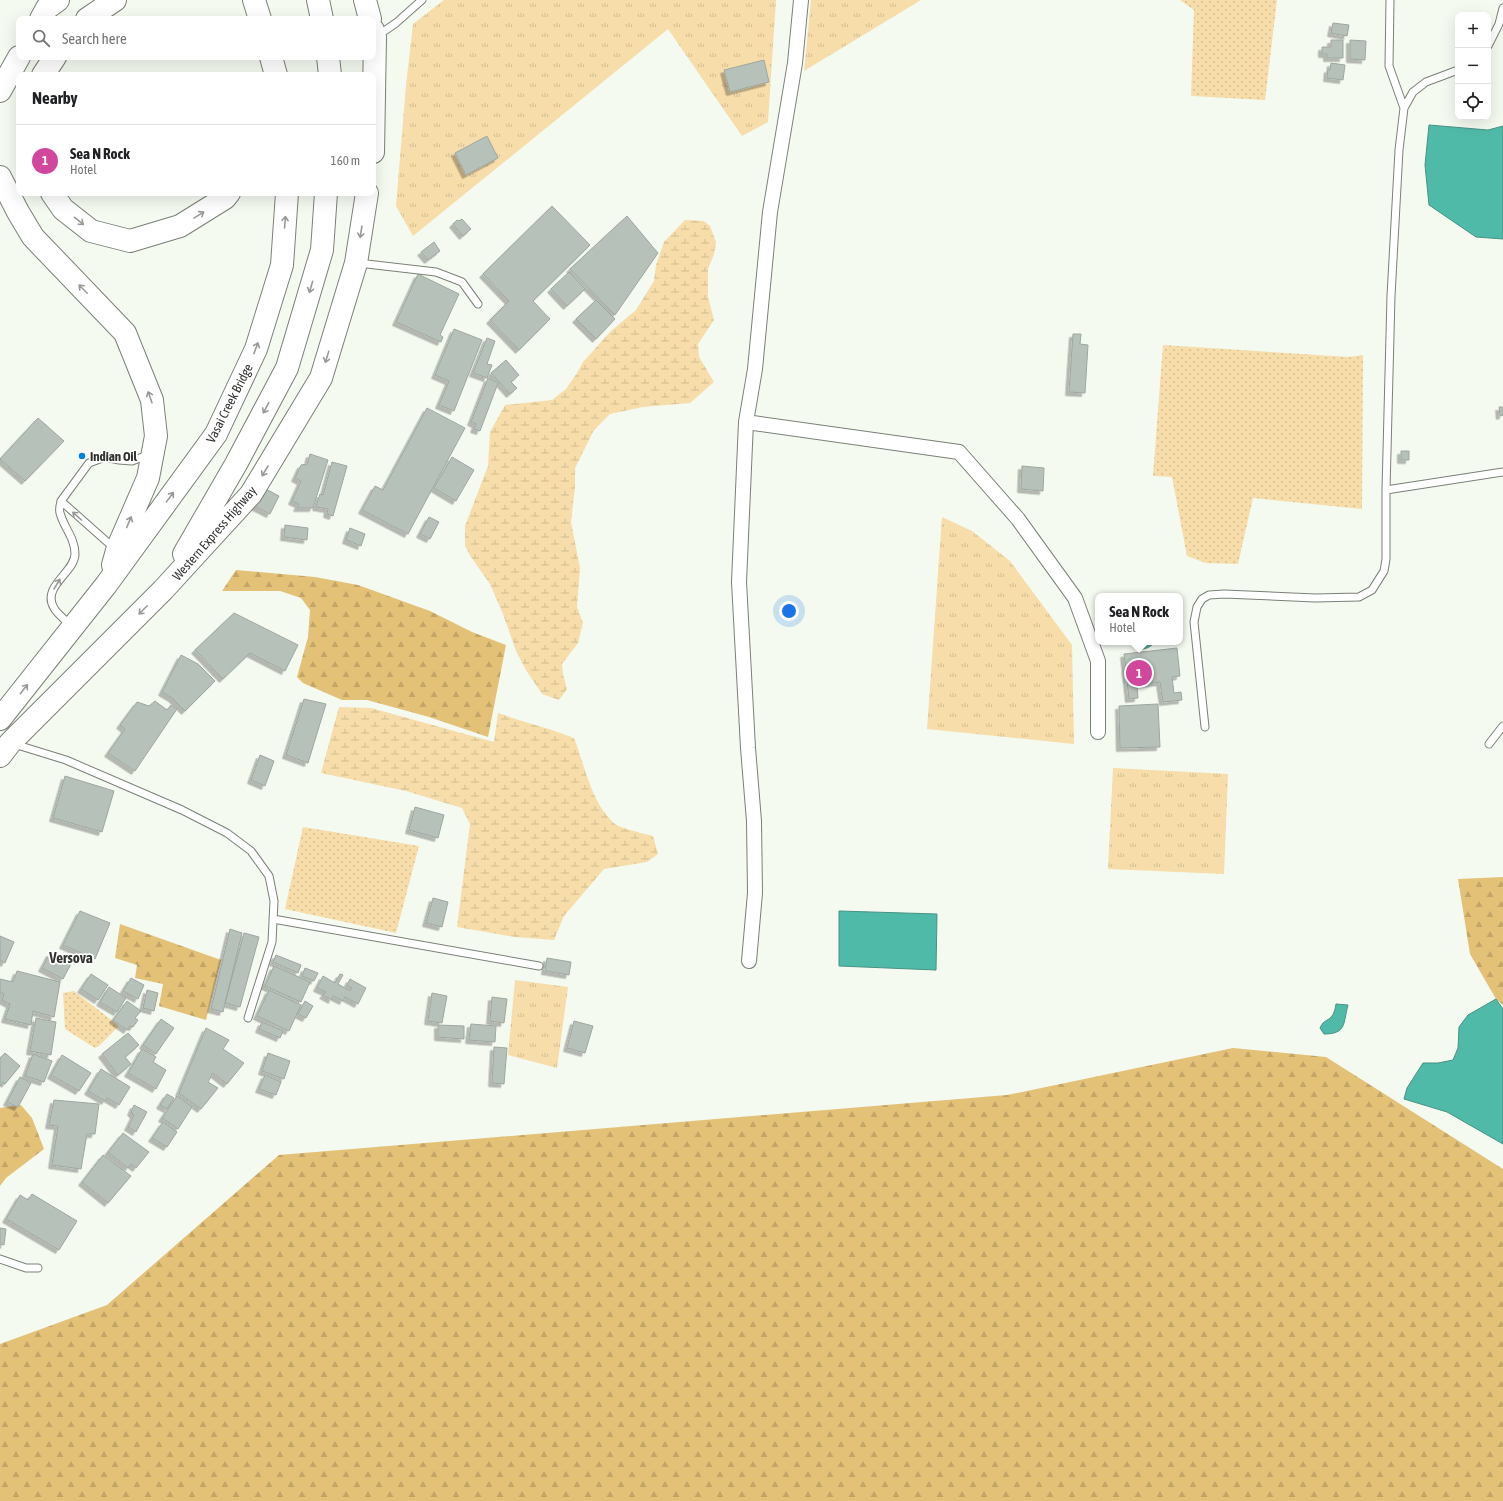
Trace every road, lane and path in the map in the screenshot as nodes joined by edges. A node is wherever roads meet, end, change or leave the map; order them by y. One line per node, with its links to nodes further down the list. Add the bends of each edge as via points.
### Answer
1 (115, 0): 9 (highway)
2 (254, 0): 10 (highway)
3 (318, 0): 11 (highway)
4 (365, 0): 12 (highway)
5 (422, 0): 13 (lane, via 396,23)
6 (801, 0): 33 (street, via 795,63 770,212 755,369)
7 (1390, 0): 24 (lane, via 1389,66)
8 (1503, 8): 14 (lane)
9 (91, 16)
10 (259, 16)
11 (321, 16)
12 (369, 16)
13 (376, 28)
14 (1491, 40)
15 (17, 60): 23 (highway)
16 (53, 60): 20 (highway)
17 (328, 60): 21 (highway)
18 (373, 60): 22 (highway)
19 (1455, 71): 24 (lane, via 1426,82 1413,92)
20 (45, 72)
21 (330, 72)
22 (373, 72)
23 (0, 91)
24 (1404, 108): 36 (lane, via 1399,150 1391,296)
25 (0, 177): 34 (highway, one-way to 25, via 156,436 152,400 125,333 33,237)
26 (54, 196): 27 (highway, one-way to 27, via 64,209 91,231 130,241 180,226)
27 (226, 196)
28 (287, 196): 39 (highway, Vasai Creek Bridge, one-way to 28, via 216,434 256,349 282,265)
29 (326, 196): 40 (highway, one-way to 40, via 322,250 287,368 236,464)
30 (367, 196): 31 (highway, Western Express Highway, one-way to 31)
31 (356, 263): 32 (lane, via 436,272 462,282); 40 (highway, Western Express Highway, one-way to 40, via 321,378 251,494)
32 (478, 304)
33 (746, 422): 45 (street, via 959,452 1018,519 1075,598 1098,661); 49 (street, via 739,582 754,821 755,893)
34 (152, 454): 37 (lane, via 132,461 105,457 89,463); 38 (highway, one-way to 34, via 148,478)
35 (1503, 472): 36 (lane)
36 (1386, 490): 44 (lane, via 1386,559 1384,571 1372,590 1359,596 1315,598 1224,594 1209,595 1202,599 1197,607 1194,622)
37 (61, 501): 38 (lane, one-way to 37); 41 (lane, one-way to 37, via 53,608 51,596 55,584 72,565 75,555 74,541 60,512)
38 (117, 551): 39 (highway)
39 (106, 585): 41 (highway)
40 (163, 590): 47 (highway, Western Express Highway, one-way to 47)
41 (72, 627): 42 (highway, one-way to 41)
42 (0, 719)
43 (1503, 726): 46 (lane)
44 (1205, 728)
45 (1098, 732)
46 (1489, 744)
47 (5, 749): 48 (lane, via 66,760 182,810 227,833 251,851 269,876 274,901)
48 (273, 919): 50 (lane); 51 (lane, via 272,942)
49 (749, 961)
50 (539, 966)
51 (248, 1018)
52 (0, 1259): 53 (lane, via 26,1268)
53 (38, 1268)

